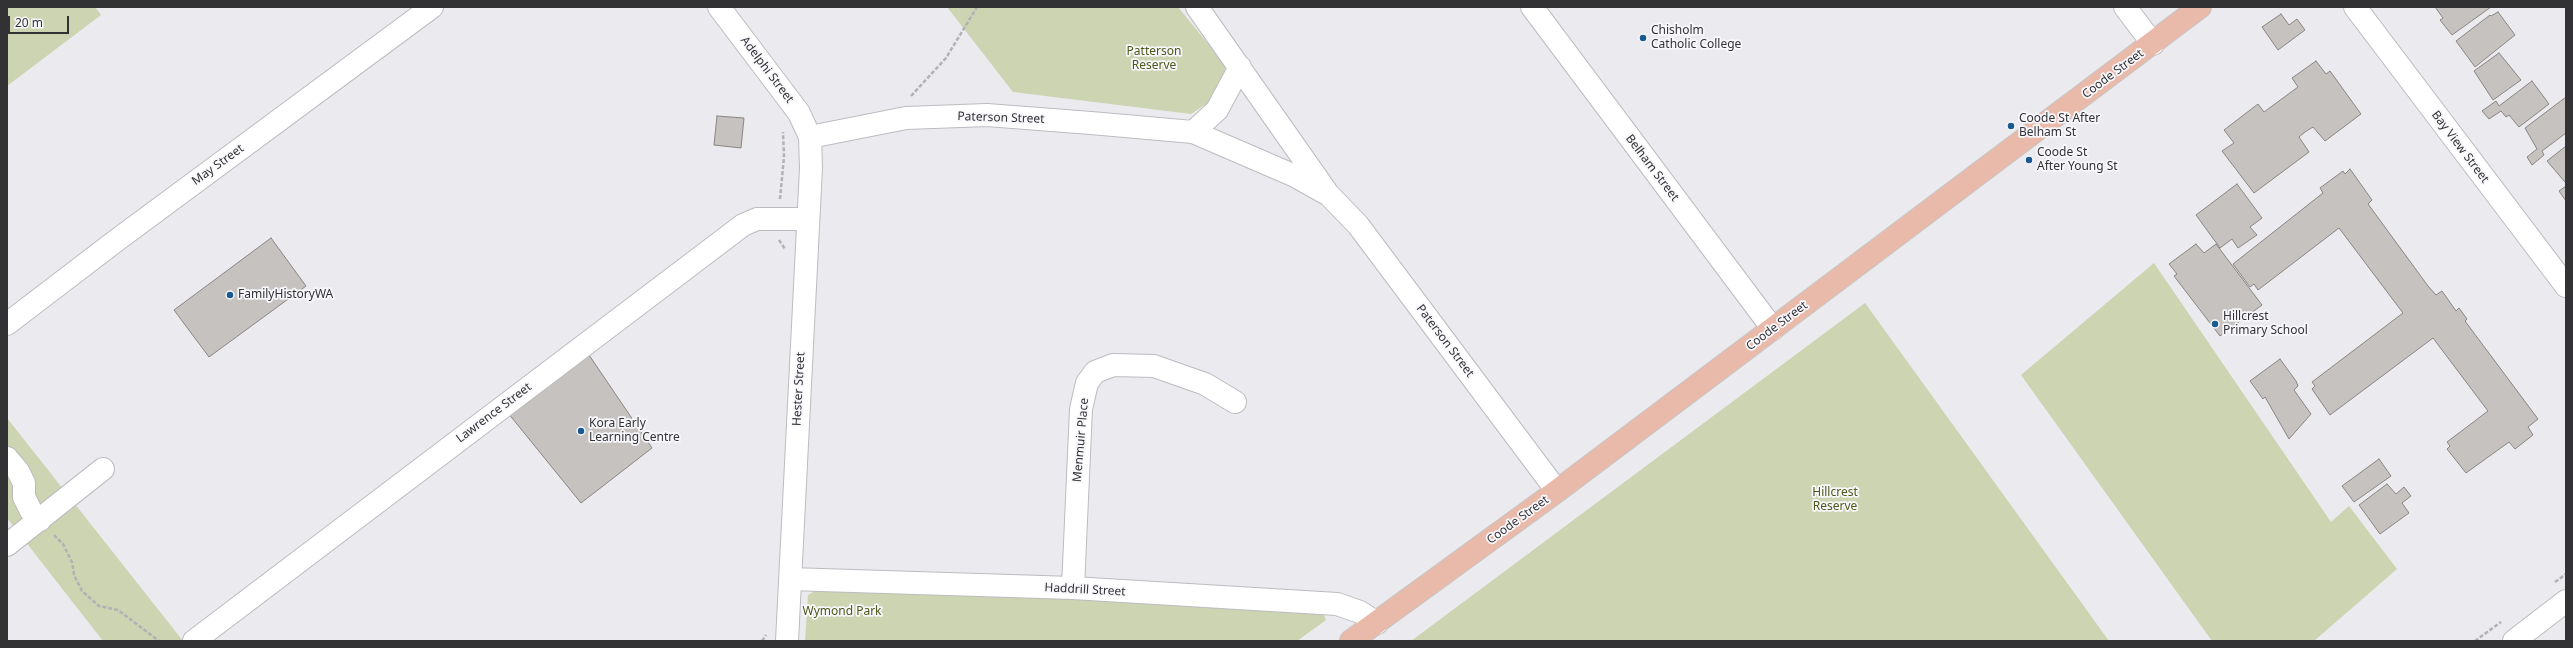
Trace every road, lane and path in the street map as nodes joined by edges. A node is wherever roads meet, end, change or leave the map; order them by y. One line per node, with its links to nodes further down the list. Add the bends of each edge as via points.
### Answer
1 (432, 7): 17 (street, May Street)
2 (719, 7): 13 (street, Adelphi Street, via 799,113)
3 (977, 7): 11 (path, via 946,58 904,103)
4 (1197, 7): 10 (street, Paterson Street)
5 (1532, 7): 18 (street, Belham Street)
6 (2125, 7): 9 (street)
7 (2200, 7): 9 (main road, Coode Street)
8 (2355, 7): 16 (street, Bay View Street)
9 (2152, 44): 18 (main road, Coode Street)
10 (1240, 67): 12 (street, via 1216,110); 14 (street, Paterson Street)
11 (906, 118): 12 (street, Paterson Street, via 987,115); 13 (street, Paterson Street)
12 (1193, 132): 14 (street, Paterson Street, via 1295,176)
13 (810, 137): 15 (street, Hester Street)
14 (1329, 195): 22 (street, Paterson Street, via 1358,225)
15 (807, 219): 25 (street, Hester Street); 30 (street, Lawrence Street, via 757,219 743,224)
16 (2566, 286)
17 (7, 324)
18 (1772, 329): 22 (main road, Coode Street)
19 (1235, 402): 26 (street, Menmuir Place, via 1205,384 1154,366 1113,365 1095,372 1087,383 1081,409)
20 (7, 458): 23 (street, via 24,483 24,497 31,511)
21 (103, 469): 23 (street)
22 (1557, 491): 28 (main road, Coode Street)
23 (40, 520): 24 (street); 29 (path, via 63,544 82,591 98,606 118,610)
24 (7, 546)
25 (790, 579): 26 (street, Haddrill Street); 31 (street, Hester Street)
26 (1073, 588): 28 (street, Haddrill Street, via 1337,604 1360,612)
27 (2566, 602): 33 (street)
28 (1377, 622): 32 (main road, Coode Street)
29 (159, 641)
30 (194, 641)
31 (787, 641)
32 (1351, 641)
33 (2514, 641)

